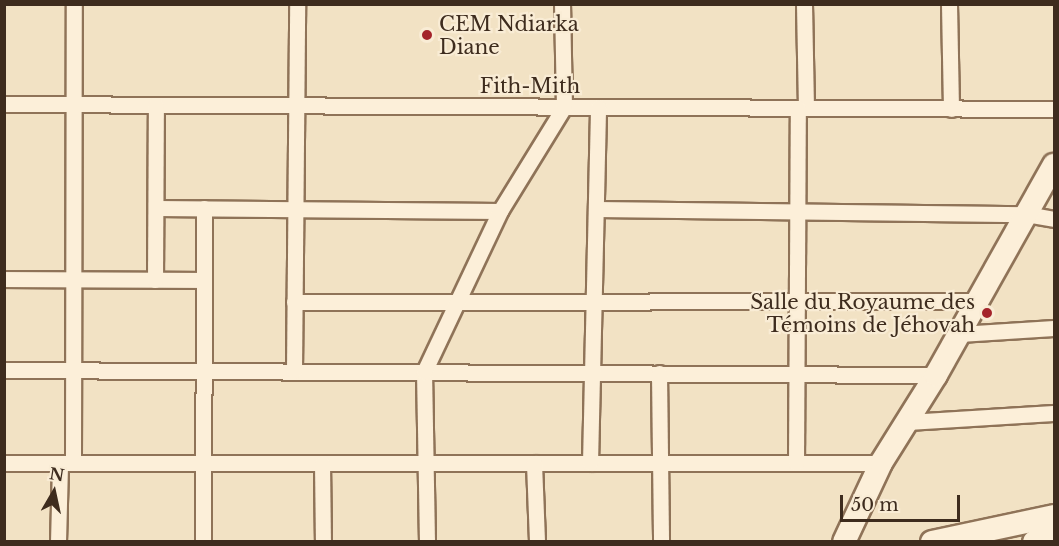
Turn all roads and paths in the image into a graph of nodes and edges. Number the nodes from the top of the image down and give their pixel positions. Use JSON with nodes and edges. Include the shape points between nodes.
{"nodes":[{"id":1,"x":74,"y":4,"type":"edge"},
{"id":2,"x":297,"y":4,"type":"edge"},
{"id":3,"x":562,"y":4,"type":"edge"},
{"id":4,"x":804,"y":4,"type":"edge"},
{"id":5,"x":949,"y":4,"type":"edge"},
{"id":6,"x":4,"y":104,"type":"edge"},
{"id":7,"x":74,"y":105,"type":"junction"},
{"id":8,"x":156,"y":105,"type":"junction"},
{"id":9,"x":296,"y":106,"type":"junction"},
{"id":10,"x":564,"y":107,"type":"junction"},
{"id":11,"x":598,"y":107,"type":"junction"},
{"id":12,"x":802,"y":108,"type":"junction"},
{"id":13,"x":951,"y":109,"type":"junction"},
{"id":14,"x":1054,"y":109,"type":"edge"},
{"id":15,"x":1054,"y":165,"type":"edge"},
{"id":16,"x":156,"y":208,"type":"junction"},
{"id":17,"x":204,"y":208,"type":"junction"},
{"id":18,"x":295,"y":209,"type":"junction"},
{"id":19,"x":596,"y":209,"type":"junction"},
{"id":20,"x":797,"y":209,"type":"junction"},
{"id":21,"x":500,"y":211,"type":"junction"},
{"id":22,"x":1026,"y":214,"type":"junction"},
{"id":23,"x":1054,"y":219,"type":"edge"},
{"id":24,"x":4,"y":279,"type":"edge"},
{"id":25,"x":74,"y":280,"type":"junction"},
{"id":26,"x":155,"y":280,"type":"junction"},
{"id":27,"x":204,"y":280,"type":"junction"},
{"id":28,"x":458,"y":300,"type":"junction"},
{"id":29,"x":977,"y":301,"type":"junction"},
{"id":30,"x":294,"y":302,"type":"junction"},
{"id":31,"x":594,"y":302,"type":"junction"},
{"id":32,"x":797,"y":303,"type":"junction"},
{"id":33,"x":1054,"y":328,"type":"edge"},
{"id":34,"x":959,"y":334,"type":"junction"},
{"id":35,"x":4,"y":370,"type":"edge"},
{"id":36,"x":73,"y":370,"type":"junction"},
{"id":37,"x":204,"y":371,"type":"junction"},
{"id":38,"x":294,"y":371,"type":"junction"},
{"id":39,"x":424,"y":372,"type":"junction"},
{"id":40,"x":592,"y":373,"type":"junction"},
{"id":41,"x":659,"y":373,"type":"junction"},
{"id":42,"x":796,"y":374,"type":"junction"},
{"id":43,"x":936,"y":375,"type":"junction"},
{"id":44,"x":1054,"y":414,"type":"edge"},
{"id":45,"x":907,"y":422,"type":"junction"},
{"id":46,"x":4,"y":463,"type":"edge"},
{"id":47,"x":67,"y":463,"type":"junction"},
{"id":48,"x":204,"y":463,"type":"junction"},
{"id":49,"x":322,"y":463,"type":"junction"},
{"id":50,"x":426,"y":463,"type":"junction"},
{"id":51,"x":534,"y":463,"type":"junction"},
{"id":52,"x":591,"y":463,"type":"junction"},
{"id":53,"x":659,"y":463,"type":"junction"},
{"id":54,"x":796,"y":463,"type":"junction"},
{"id":55,"x":880,"y":463,"type":"junction"},
{"id":56,"x":1054,"y":516,"type":"edge"},
{"id":57,"x":1054,"y":536,"type":"edge"},
{"id":58,"x":58,"y":542,"type":"edge"},
{"id":59,"x":203,"y":542,"type":"edge"},
{"id":60,"x":322,"y":542,"type":"edge"},
{"id":61,"x":427,"y":542,"type":"edge"},
{"id":62,"x":537,"y":542,"type":"edge"},
{"id":63,"x":661,"y":542,"type":"edge"},
{"id":64,"x":844,"y":542,"type":"edge"},
{"id":65,"x":932,"y":542,"type":"edge"},
{"id":66,"x":1034,"y":542,"type":"edge"}],
"edges":[{"from":1,"to":7,"type":"street"},
{"from":2,"to":9,"type":"street"},
{"from":3,"to":10,"type":"street"},
{"from":4,"to":12,"type":"street"},
{"from":5,"to":13,"type":"street"},
{"from":6,"to":7,"type":"street","name":"Fith-Mith"},
{"from":7,"to":8,"type":"street","name":"Fith-Mith"},
{"from":7,"to":25,"type":"street"},
{"from":8,"to":9,"type":"street","name":"Fith-Mith"},
{"from":8,"to":16,"type":"street"},
{"from":9,"to":10,"type":"street","name":"Fith-Mith"},
{"from":9,"to":18,"type":"street"},
{"from":10,"to":11,"type":"street","name":"Fith-Mith"},
{"from":10,"to":21,"type":"street"},
{"from":11,"to":12,"type":"street","name":"Fith-Mith"},
{"from":11,"to":19,"type":"street"},
{"from":12,"to":13,"type":"street","name":"Fith-Mith"},
{"from":12,"to":20,"type":"street"},
{"from":13,"to":14,"type":"street","name":"Fith-Mith"},
{"from":15,"to":22,"type":"main road"},
{"from":16,"to":17,"type":"street"},
{"from":16,"to":26,"type":"street"},
{"from":17,"to":18,"type":"street"},
{"from":17,"to":27,"type":"street"},
{"from":18,"to":21,"type":"street"},
{"from":18,"to":30,"type":"street"},
{"from":19,"to":20,"type":"street"},
{"from":19,"to":31,"type":"street"},
{"from":20,"to":22,"type":"street"},
{"from":20,"to":32,"type":"street"},
{"from":21,"to":28,"type":"street"},
{"from":22,"to":23,"type":"street"},
{"from":22,"to":29,"type":"main road"},
{"from":24,"to":25,"type":"street"},
{"from":25,"to":26,"type":"street"},
{"from":25,"to":36,"type":"street"},
{"from":26,"to":27,"type":"street"},
{"from":27,"to":37,"type":"street"},
{"from":28,"to":30,"type":"street"},
{"from":28,"to":31,"type":"street"},
{"from":28,"to":39,"type":"street"},
{"from":29,"to":32,"type":"street"},
{"from":29,"to":34,"type":"main road"},
{"from":30,"to":38,"type":"street"},
{"from":31,"to":32,"type":"street"},
{"from":31,"to":40,"type":"street"},
{"from":32,"to":42,"type":"street"},
{"from":33,"to":34,"type":"street"},
{"from":34,"to":43,"type":"main road"},
{"from":35,"to":36,"type":"street"},
{"from":36,"to":37,"type":"street"},
{"from":36,"to":47,"type":"street"},
{"from":37,"to":38,"type":"street"},
{"from":37,"to":48,"type":"street"},
{"from":38,"to":39,"type":"street"},
{"from":39,"to":40,"type":"street"},
{"from":39,"to":50,"type":"street"},
{"from":40,"to":41,"type":"street"},
{"from":40,"to":52,"type":"street"},
{"from":41,"to":42,"type":"street"},
{"from":41,"to":53,"type":"street"},
{"from":42,"to":43,"type":"street"},
{"from":42,"to":54,"type":"street"},
{"from":43,"to":45,"type":"main road"},
{"from":44,"to":45,"type":"street"},
{"from":45,"to":55,"type":"main road"},
{"from":46,"to":47,"type":"street"},
{"from":47,"to":48,"type":"street"},
{"from":47,"to":58,"type":"street"},
{"from":48,"to":49,"type":"street"},
{"from":48,"to":59,"type":"street"},
{"from":49,"to":50,"type":"street"},
{"from":49,"to":60,"type":"street"},
{"from":50,"to":51,"type":"street"},
{"from":50,"to":61,"type":"street"},
{"from":51,"to":52,"type":"street"},
{"from":51,"to":62,"type":"street"},
{"from":52,"to":53,"type":"street"},
{"from":53,"to":54,"type":"street"},
{"from":53,"to":63,"type":"street"},
{"from":54,"to":55,"type":"street"},
{"from":55,"to":64,"type":"main road"},
{"from":56,"to":65,"type":"main road"},
{"from":57,"to":66,"type":"main road"}]}
